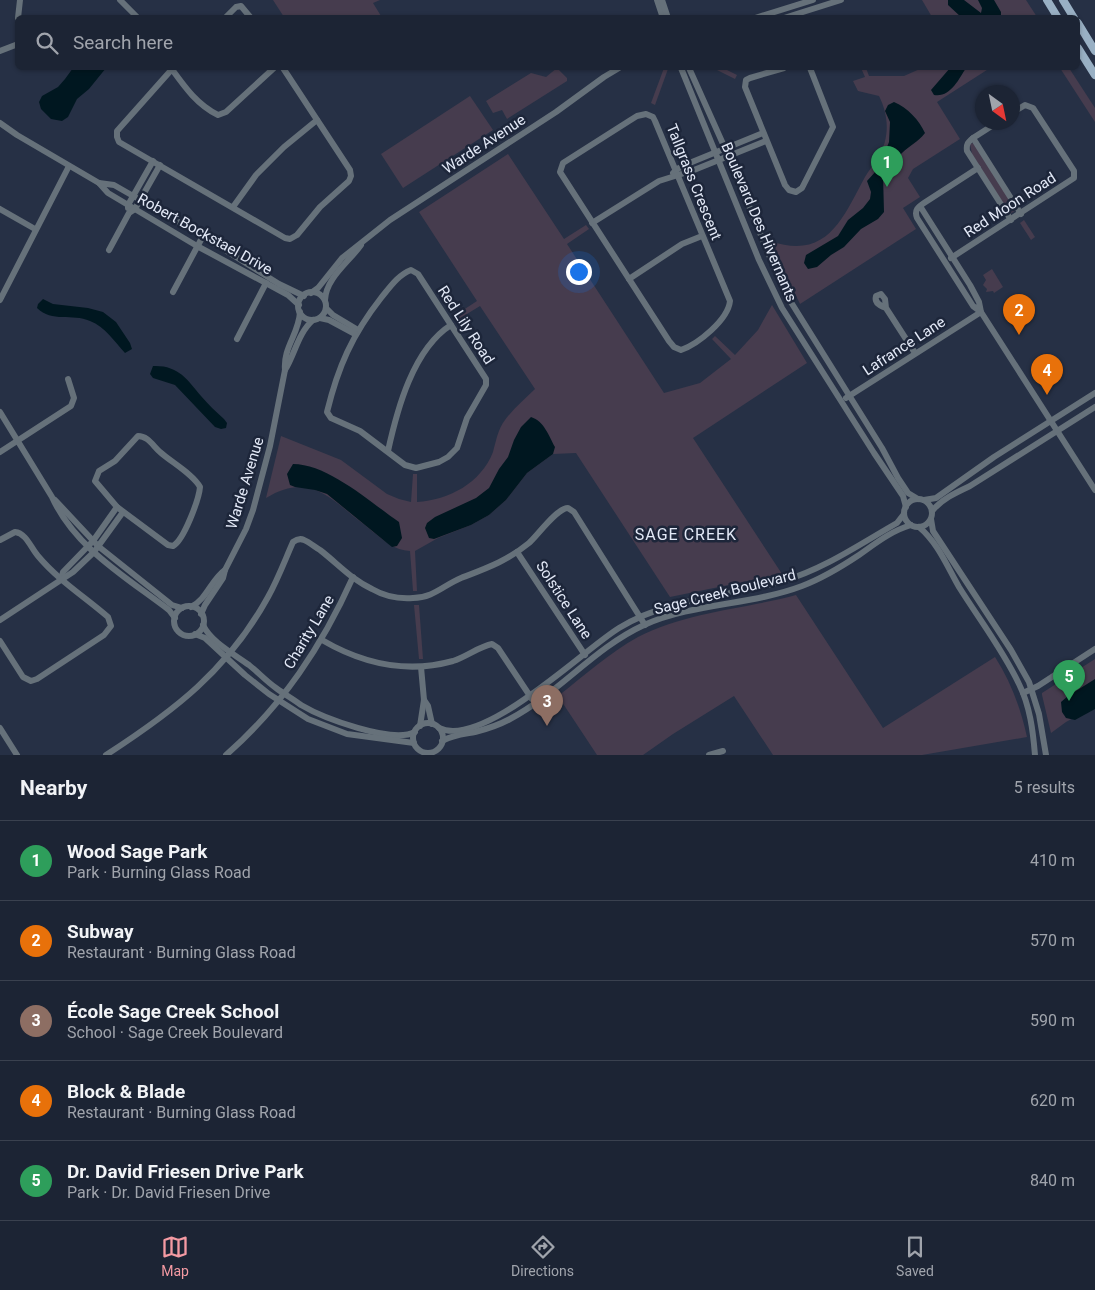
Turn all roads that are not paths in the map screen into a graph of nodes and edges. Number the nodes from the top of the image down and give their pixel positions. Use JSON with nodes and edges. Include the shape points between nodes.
{"nodes":[{"id":1,"x":20,"y":0,"type":"edge"},
{"id":2,"x":120,"y":0,"type":"edge"},
{"id":3,"x":657,"y":0,"type":"edge"},
{"id":4,"x":662,"y":0,"type":"edge"},
{"id":5,"x":813,"y":0,"type":"edge"},
{"id":6,"x":841,"y":0,"type":"edge"},
{"id":7,"x":1047,"y":0,"type":"edge"},
{"id":8,"x":1063,"y":0,"type":"edge"},
{"id":9,"x":18,"y":15,"type":"edge"},
{"id":10,"x":135,"y":15,"type":"edge"},
{"id":11,"x":228,"y":15,"type":"edge"},
{"id":12,"x":249,"y":15,"type":"edge"},
{"id":13,"x":662,"y":15,"type":"edge"},
{"id":14,"x":667,"y":15,"type":"edge"},
{"id":15,"x":765,"y":15,"type":"edge"},
{"id":16,"x":794,"y":15,"type":"edge"},
{"id":17,"x":1056,"y":15,"type":"edge"},
{"id":18,"x":1072,"y":15,"type":"edge"},
{"id":19,"x":1080,"y":26,"type":"edge"},
{"id":20,"x":15,"y":45,"type":"edge"},
{"id":21,"x":0,"y":51,"type":"edge"},
{"id":22,"x":1080,"y":51,"type":"edge"},
{"id":23,"x":1095,"y":51,"type":"edge"},
{"id":24,"x":170,"y":70,"type":"edge"},
{"id":25,"x":173,"y":70,"type":"edge"},
{"id":26,"x":272,"y":70,"type":"edge"},
{"id":27,"x":284,"y":70,"type":"edge"},
{"id":28,"x":615,"y":70,"type":"edge"},
{"id":29,"x":682,"y":70,"type":"edge"},
{"id":30,"x":690,"y":70,"type":"edge"},
{"id":31,"x":777,"y":70,"type":"edge"},
{"id":32,"x":811,"y":70,"type":"edge"},
{"id":33,"x":1095,"y":75,"type":"edge"},
{"id":34,"x":1020,"y":108,"type":"edge"},
{"id":35,"x":317,"y":120,"type":"junction"},
{"id":36,"x":0,"y":123,"type":"edge"},
{"id":37,"x":986,"y":130,"type":"edge"},
{"id":38,"x":763,"y":132,"type":"junction"},
{"id":39,"x":973,"y":138,"type":"junction"},
{"id":40,"x":766,"y":141,"type":"junction"},
{"id":41,"x":725,"y":149,"type":"junction"},
{"id":42,"x":715,"y":153,"type":"junction"},
{"id":43,"x":728,"y":157,"type":"junction"},
{"id":44,"x":153,"y":161,"type":"junction"},
{"id":45,"x":718,"y":161,"type":"junction"},
{"id":46,"x":160,"y":165,"type":"junction"},
{"id":47,"x":69,"y":166,"type":"junction"},
{"id":48,"x":978,"y":168,"type":"junction"},
{"id":49,"x":677,"y":173,"type":"junction"},
{"id":50,"x":100,"y":183,"type":"junction"},
{"id":51,"x":133,"y":196,"type":"junction"},
{"id":52,"x":140,"y":200,"type":"junction"},
{"id":53,"x":128,"y":205,"type":"junction"},
{"id":54,"x":920,"y":206,"type":"junction"},
{"id":55,"x":233,"y":207,"type":"junction"},
{"id":56,"x":0,"y":209,"type":"edge"},
{"id":57,"x":132,"y":211,"type":"junction"},
{"id":58,"x":1021,"y":214,"type":"junction"},
{"id":59,"x":1011,"y":220,"type":"junction"},
{"id":60,"x":592,"y":223,"type":"junction"},
{"id":61,"x":36,"y":230,"type":"junction"},
{"id":62,"x":203,"y":236,"type":"junction"},
{"id":63,"x":702,"y":236,"type":"junction"},
{"id":64,"x":363,"y":242,"type":"junction"},
{"id":65,"x":197,"y":246,"type":"junction"},
{"id":66,"x":109,"y":250,"type":"dead end"},
{"id":67,"x":952,"y":257,"type":"junction"},
{"id":68,"x":945,"y":262,"type":"junction"},
{"id":69,"x":629,"y":279,"type":"junction"},
{"id":70,"x":266,"y":283,"type":"junction"},
{"id":71,"x":173,"y":292,"type":"dead end"},
{"id":72,"x":311,"y":293,"type":"junction"},
{"id":73,"x":304,"y":296,"type":"junction"},
{"id":74,"x":0,"y":300,"type":"edge"},
{"id":75,"x":325,"y":304,"type":"junction"},
{"id":76,"x":886,"y":308,"type":"dead end"},
{"id":77,"x":299,"y":309,"type":"junction"},
{"id":78,"x":981,"y":312,"type":"junction"},
{"id":79,"x":316,"y":319,"type":"junction"},
{"id":80,"x":451,"y":325,"type":"junction"},
{"id":81,"x":357,"y":332,"type":"junction"},
{"id":82,"x":237,"y":339,"type":"dead end"},
{"id":83,"x":915,"y":353,"type":"junction"},
{"id":84,"x":285,"y":370,"type":"junction"},
{"id":85,"x":68,"y":379,"type":"dead end"},
{"id":86,"x":1095,"y":393,"type":"edge"},
{"id":87,"x":849,"y":396,"type":"junction"},
{"id":88,"x":840,"y":401,"type":"junction"},
{"id":89,"x":1095,"y":407,"type":"edge"},
{"id":90,"x":0,"y":412,"type":"edge"},
{"id":91,"x":1051,"y":421,"type":"junction"},
{"id":92,"x":1057,"y":430,"type":"junction"},
{"id":93,"x":17,"y":442,"type":"junction"},
{"id":94,"x":388,"y":451,"type":"junction"},
{"id":95,"x":0,"y":452,"type":"edge"},
{"id":96,"x":1095,"y":490,"type":"edge"},
{"id":97,"x":52,"y":497,"type":"junction"},
{"id":98,"x":921,"y":500,"type":"junction"},
{"id":99,"x":906,"y":506,"type":"junction"},
{"id":100,"x":117,"y":507,"type":"junction"},
{"id":101,"x":932,"y":511,"type":"junction"},
{"id":102,"x":123,"y":512,"type":"junction"},
{"id":103,"x":904,"y":514,"type":"junction"},
{"id":104,"x":930,"y":519,"type":"junction"},
{"id":105,"x":911,"y":525,"type":"junction"},
{"id":106,"x":920,"y":526,"type":"junction"},
{"id":107,"x":0,"y":540,"type":"edge"},
{"id":108,"x":88,"y":547,"type":"junction"},
{"id":109,"x":95,"y":547,"type":"junction"},
{"id":110,"x":517,"y":552,"type":"junction"},
{"id":111,"x":225,"y":570,"type":"junction"},
{"id":112,"x":353,"y":577,"type":"junction"},
{"id":113,"x":61,"y":579,"type":"junction"},
{"id":114,"x":191,"y":607,"type":"junction"},
{"id":115,"x":182,"y":608,"type":"junction"},
{"id":116,"x":201,"y":614,"type":"junction"},
{"id":117,"x":641,"y":616,"type":"junction"},
{"id":118,"x":174,"y":618,"type":"junction"},
{"id":119,"x":0,"y":620,"type":"edge"},
{"id":120,"x":203,"y":625,"type":"junction"},
{"id":121,"x":645,"y":625,"type":"junction"},
{"id":122,"x":196,"y":634,"type":"junction"},
{"id":123,"x":322,"y":640,"type":"junction"},
{"id":124,"x":0,"y":641,"type":"edge"},
{"id":125,"x":1095,"y":649,"type":"edge"},
{"id":126,"x":584,"y":653,"type":"junction"},
{"id":127,"x":228,"y":655,"type":"junction"},
{"id":128,"x":589,"y":661,"type":"junction"},
{"id":129,"x":421,"y":667,"type":"junction"},
{"id":130,"x":1032,"y":688,"type":"junction"},
{"id":131,"x":1023,"y":693,"type":"junction"},
{"id":132,"x":530,"y":696,"type":"junction"},
{"id":133,"x":281,"y":698,"type":"junction"},
{"id":134,"x":424,"y":700,"type":"junction"},
{"id":135,"x":535,"y":704,"type":"junction"},
{"id":136,"x":432,"y":724,"type":"junction"},
{"id":137,"x":420,"y":726,"type":"junction"},
{"id":138,"x":0,"y":728,"type":"edge"},
{"id":139,"x":439,"y":728,"type":"junction"},
{"id":140,"x":415,"y":732,"type":"junction"},
{"id":141,"x":442,"y":742,"type":"junction"},
{"id":142,"x":414,"y":743,"type":"junction"},
{"id":143,"x":722,"y":751,"type":"dead end"},
{"id":144,"x":435,"y":753,"type":"edge"},
{"id":145,"x":231,"y":754,"type":"edge"},
{"id":146,"x":424,"y":754,"type":"edge"},
{"id":147,"x":17,"y":755,"type":"edge"},
{"id":148,"x":106,"y":755,"type":"edge"},
{"id":149,"x":709,"y":755,"type":"edge"},
{"id":150,"x":1036,"y":755,"type":"edge"},
{"id":151,"x":1046,"y":755,"type":"edge"}],
"edges":[{"from":1,"to":9,"type":"street"},
{"from":2,"to":10,"type":"street"},
{"from":3,"to":13,"type":"street"},
{"from":4,"to":14,"type":"street"},
{"from":5,"to":15,"type":"street"},
{"from":6,"to":16,"type":"street"},
{"from":7,"to":17,"type":"main road"},
{"from":8,"to":18,"type":"main road"},
{"from":11,"to":12,"type":"street","via":[[242,6]]},
{"from":19,"to":23,"type":"main road"},
{"from":20,"to":21,"type":"street"},
{"from":22,"to":33,"type":"main road"},
{"from":24,"to":44,"type":"street","via":[[117,131],[116,137],[120,142]]},
{"from":25,"to":26,"type":"street","via":[[192,96],[218,115],[226,112]]},
{"from":27,"to":35,"type":"street"},
{"from":28,"to":64,"type":"street","name":"Warde Avenue","via":[[406,209]]},
{"from":29,"to":42,"type":"street","name":"Boulevard Des Hivernants"},
{"from":30,"to":41,"type":"street","name":"Boulevard Des Hivernants"},
{"from":31,"to":38,"type":"street","via":[[750,78],[745,84]]},
{"from":32,"to":40,"type":"street","via":[[834,127],[802,188],[796,192],[786,188]]},
{"from":34,"to":58,"type":"street","name":"Red Moon Road","via":[[1025,105],[1034,108],[1075,175],[1071,182]]},
{"from":35,"to":55,"type":"street","via":[[256,176]]},
{"from":35,"to":55,"type":"street","via":[[351,176],[297,235],[286,238]]},
{"from":36,"to":47,"type":"street","name":"Robert Bockstael Drive"},
{"from":37,"to":39,"type":"street"},
{"from":38,"to":40,"type":"street"},
{"from":38,"to":41,"type":"street"},
{"from":39,"to":48,"type":"street","via":[[966,146]]},
{"from":39,"to":58,"type":"street"},
{"from":40,"to":43,"type":"street"},
{"from":41,"to":42,"type":"street"},
{"from":41,"to":43,"type":"street","name":"Boulevard Des Hivernants"},
{"from":42,"to":45,"type":"street","name":"Boulevard Des Hivernants"},
{"from":42,"to":49,"type":"street"},
{"from":43,"to":45,"type":"street"},
{"from":43,"to":87,"type":"street","name":"Boulevard Des Hivernants","via":[[789,300]]},
{"from":44,"to":46,"type":"street"},
{"from":44,"to":51,"type":"street"},
{"from":45,"to":49,"type":"street"},
{"from":45,"to":88,"type":"street","name":"Boulevard Des Hivernants","via":[[782,308]]},
{"from":46,"to":52,"type":"street"},
{"from":46,"to":55,"type":"street"},
{"from":47,"to":50,"type":"street","name":"Robert Bockstael Drive"},
{"from":47,"to":61,"type":"street"},
{"from":48,"to":54,"type":"street"},
{"from":48,"to":59,"type":"street"},
{"from":49,"to":60,"type":"street"},
{"from":49,"to":60,"type":"street","name":"Tallgrass Crescent","via":[[653,117],[646,114],[637,116],[560,168]]},
{"from":49,"to":63,"type":"street","name":"Tallgrass Crescent"},
{"from":50,"to":51,"type":"street","name":"Robert Bockstael Drive","via":[[114,185]]},
{"from":50,"to":53,"type":"street","name":"Robert Bockstael Drive","via":[[108,193]]},
{"from":51,"to":52,"type":"street","name":"Robert Bockstael Drive"},
{"from":51,"to":53,"type":"street"},
{"from":52,"to":57,"type":"street"},
{"from":52,"to":62,"type":"street","name":"Robert Bockstael Drive"},
{"from":53,"to":57,"type":"street","name":"Robert Bockstael Drive"},
{"from":54,"to":67,"type":"street"},
{"from":54,"to":68,"type":"street","via":[[915,212],[917,218]]},
{"from":56,"to":61,"type":"street"},
{"from":57,"to":65,"type":"street","name":"Robert Bockstael Drive"},
{"from":57,"to":66,"type":"street"},
{"from":58,"to":59,"type":"street","name":"Red Moon Road"},
{"from":59,"to":67,"type":"street","name":"Red Moon Road"},
{"from":60,"to":69,"type":"street","name":"Tallgrass Crescent"},
{"from":61,"to":74,"type":"street"},
{"from":62,"to":65,"type":"street"},
{"from":62,"to":73,"type":"street","name":"Robert Bockstael Drive"},
{"from":63,"to":69,"type":"street","via":[[682,244]]},
{"from":63,"to":69,"type":"street","name":"Tallgrass Crescent","via":[[729,305],[712,329],[691,345],[681,350],[674,348]]},
{"from":64,"to":72,"type":"street","name":"Warde Avenue","via":[[342,258]]},
{"from":64,"to":75,"type":"street","name":"Warde Avenue","via":[[325,293]]},
{"from":65,"to":70,"type":"street","name":"Robert Bockstael Drive"},
{"from":65,"to":71,"type":"street"},
{"from":67,"to":68,"type":"street","name":"Red Moon Road"},
{"from":67,"to":78,"type":"street","via":[[979,302]]},
{"from":68,"to":78,"type":"street","via":[[973,306]]},
{"from":70,"to":77,"type":"street","name":"Robert Bockstael Drive","via":[[288,295]]},
{"from":70,"to":82,"type":"street"},
{"from":72,"to":73,"type":"street"},
{"from":72,"to":75,"type":"street","via":[[318,294]]},
{"from":73,"to":77,"type":"street"},
{"from":75,"to":79,"type":"street","via":[[325,312]]},
{"from":75,"to":81,"type":"street","via":[[333,315]]},
{"from":76,"to":83,"type":"street"},
{"from":77,"to":79,"type":"street","via":[[307,319]]},
{"from":77,"to":84,"type":"street","name":"Warde Avenue","via":[[299,323],[284,359]]},
{"from":78,"to":83,"type":"street","name":"Lafrance Lane"},
{"from":78,"to":91,"type":"street"},
{"from":79,"to":81,"type":"street","via":[[329,320]]},
{"from":79,"to":84,"type":"street","name":"Warde Avenue","via":[[301,335]]},
{"from":80,"to":81,"type":"street","name":"Red Lily Road","via":[[418,274],[411,270],[391,285]]},
{"from":80,"to":94,"type":"street","via":[[418,362],[395,419]]},
{"from":80,"to":94,"type":"street","name":"Red Lily Road","via":[[486,379],[457,448],[439,462],[416,468],[405,465]]},
{"from":81,"to":94,"type":"street","name":"Red Lily Road","via":[[334,382],[327,412],[331,418],[360,431]]},
{"from":83,"to":87,"type":"street","name":"Lafrance Lane"},
{"from":84,"to":111,"type":"street","name":"Warde Avenue","via":[[253,510]]},
{"from":85,"to":93,"type":"street","via":[[74,398],[70,406]]},
{"from":86,"to":91,"type":"street"},
{"from":87,"to":88,"type":"street","name":"Lafrance Lane"},
{"from":87,"to":98,"type":"street","name":"Boulevard Des Hivernants","via":[[908,493]]},
{"from":88,"to":99,"type":"street","name":"Boulevard Des Hivernants","via":[[903,496]]},
{"from":89,"to":92,"type":"street"},
{"from":90,"to":93,"type":"street"},
{"from":91,"to":92,"type":"street"},
{"from":91,"to":98,"type":"street","via":[[936,498]]},
{"from":92,"to":96,"type":"street"},
{"from":92,"to":101,"type":"street","via":[[939,503]]},
{"from":93,"to":95,"type":"street"},
{"from":93,"to":97,"type":"street"},
{"from":97,"to":108,"type":"street","via":[[67,524]]},
{"from":97,"to":109,"type":"street"},
{"from":98,"to":99,"type":"street","via":[[912,500]]},
{"from":98,"to":101,"type":"street"},
{"from":99,"to":103,"type":"street"},
{"from":100,"to":102,"type":"street"},
{"from":100,"to":102,"type":"street","via":[[94,481],[95,476],[115,461],[138,436],[147,438],[200,486],[180,540],[173,546]]},
{"from":100,"to":109,"type":"street"},
{"from":101,"to":104,"type":"street"},
{"from":102,"to":109,"type":"street"},
{"from":103,"to":105,"type":"street"},
{"from":103,"to":117,"type":"street","name":"Sage Creek Boulevard","via":[[897,523],[882,532],[798,576],[659,608]]},
{"from":104,"to":106,"type":"street"},
{"from":104,"to":130,"type":"street","via":[[933,531]]},
{"from":105,"to":106,"type":"street"},
{"from":105,"to":121,"type":"street","name":"Sage Creek Boulevard","via":[[885,536],[830,573],[801,586],[680,613]]},
{"from":106,"to":131,"type":"street","via":[[933,541],[1008,662]]},
{"from":107,"to":113,"type":"street","via":[[10,533],[19,532]]},
{"from":108,"to":109,"type":"street"},
{"from":108,"to":113,"type":"street","via":[[63,572]]},
{"from":109,"to":113,"type":"street","via":[[73,572]]},
{"from":109,"to":115,"type":"street","via":[[172,606]]},
{"from":109,"to":118,"type":"street","via":[[169,610]]},
{"from":110,"to":112,"type":"street","via":[[498,564],[422,597],[389,596],[370,589]]},
{"from":110,"to":117,"type":"street","via":[[560,510],[571,510]]},
{"from":110,"to":126,"type":"street","name":"Solstice Lane"},
{"from":111,"to":114,"type":"street","name":"Warde Avenue","via":[[199,602]]},
{"from":111,"to":116,"type":"street","name":"Warde Avenue"},
{"from":112,"to":123,"type":"street","name":"Charity Lane"},
{"from":112,"to":127,"type":"street","via":[[308,542],[296,540],[259,611]]},
{"from":113,"to":119,"type":"street"},
{"from":113,"to":124,"type":"street","via":[[108,617],[111,622],[109,630],[31,681],[23,677]]},
{"from":114,"to":115,"type":"street"},
{"from":114,"to":116,"type":"street"},
{"from":115,"to":118,"type":"street"},
{"from":116,"to":120,"type":"street"},
{"from":117,"to":121,"type":"street"},
{"from":117,"to":126,"type":"street","name":"Sage Creek Boulevard","via":[[608,634]]},
{"from":118,"to":122,"type":"street","via":[[179,632],[186,636]]},
{"from":120,"to":122,"type":"street"},
{"from":120,"to":127,"type":"street"},
{"from":121,"to":128,"type":"street","name":"Sage Creek Boulevard"},
{"from":122,"to":127,"type":"street"},
{"from":123,"to":129,"type":"street","via":[[367,661],[398,667]]},
{"from":123,"to":133,"type":"street","name":"Charity Lane"},
{"from":125,"to":130,"type":"street"},
{"from":126,"to":128,"type":"street","name":"Solstice Lane"},
{"from":126,"to":132,"type":"street","name":"Sage Creek Boulevard"},
{"from":127,"to":133,"type":"street"},
{"from":127,"to":133,"type":"street","via":[[245,675]]},
{"from":127,"to":148,"type":"street","via":[[171,711]]},
{"from":128,"to":135,"type":"street","name":"Sage Creek Boulevard"},
{"from":129,"to":132,"type":"street","via":[[454,660],[489,644],[495,645]]},
{"from":129,"to":134,"type":"street"},
{"from":130,"to":131,"type":"street"},
{"from":130,"to":151,"type":"street"},
{"from":131,"to":150,"type":"street"},
{"from":132,"to":135,"type":"street"},
{"from":132,"to":139,"type":"street","name":"Sage Creek Boulevard","via":[[475,725],[447,732]]},
{"from":133,"to":140,"type":"street","via":[[350,725],[403,736]]},
{"from":133,"to":142,"type":"street","via":[[308,719],[346,734]]},
{"from":133,"to":145,"type":"street","name":"Charity Lane"},
{"from":134,"to":136,"type":"street"},
{"from":134,"to":137,"type":"street"},
{"from":135,"to":141,"type":"street","name":"Sage Creek Boulevard","via":[[497,725],[451,736]]},
{"from":136,"to":137,"type":"street"},
{"from":136,"to":139,"type":"street"},
{"from":137,"to":140,"type":"street"},
{"from":138,"to":147,"type":"street"},
{"from":139,"to":141,"type":"street"},
{"from":140,"to":142,"type":"street"},
{"from":141,"to":144,"type":"street"},
{"from":142,"to":146,"type":"street"},
{"from":143,"to":149,"type":"street"},
{"from":144,"to":146,"type":"street"}]}
